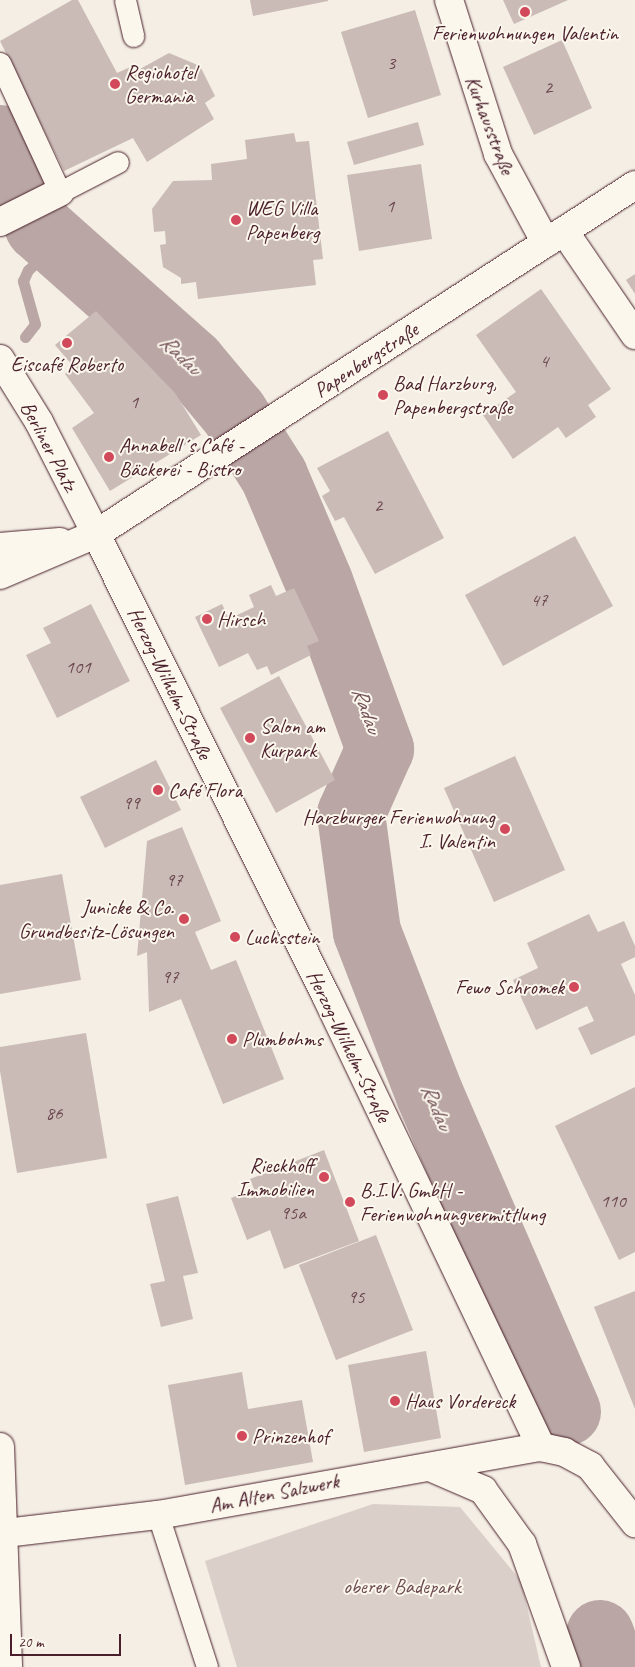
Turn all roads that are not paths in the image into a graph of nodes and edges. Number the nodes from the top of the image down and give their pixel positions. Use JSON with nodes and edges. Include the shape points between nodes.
{"nodes":[{"id":1,"x":125,"y":0,"type":"edge"},
{"id":2,"x":449,"y":0,"type":"edge"},
{"id":3,"x":133,"y":36,"type":"dead end"},
{"id":4,"x":0,"y":63,"type":"edge"},
{"id":5,"x":118,"y":162,"type":"dead end"},
{"id":6,"x":635,"y":184,"type":"edge"},
{"id":7,"x":60,"y":192,"type":"junction"},
{"id":8,"x":6,"y":219,"type":"edge"},
{"id":9,"x":555,"y":237,"type":"junction"},
{"id":10,"x":635,"y":335,"type":"edge"},
{"id":11,"x":0,"y":359,"type":"edge"},
{"id":12,"x":96,"y":534,"type":"junction"},
{"id":13,"x":0,"y":547,"type":"edge"},
{"id":14,"x":0,"y":575,"type":"edge"},
{"id":15,"x":0,"y":1447,"type":"edge"},
{"id":16,"x":540,"y":1447,"type":"junction"},
{"id":17,"x":432,"y":1468,"type":"junction"},
{"id":18,"x":158,"y":1515,"type":"junction"},
{"id":19,"x":635,"y":1524,"type":"edge"},
{"id":20,"x":6,"y":1533,"type":"junction"},
{"id":21,"x":8,"y":1667,"type":"edge"},
{"id":22,"x":207,"y":1667,"type":"edge"},
{"id":23,"x":566,"y":1667,"type":"edge"}],
"edges":[{"from":1,"to":3,"type":"lane"},
{"from":2,"to":9,"type":"street","name":"Kurhausstraße","via":[[498,154]]},
{"from":4,"to":7,"type":"lane"},
{"from":5,"to":7,"type":"lane"},
{"from":6,"to":9,"type":"street","name":"Papenbergstraße"},
{"from":7,"to":8,"type":"street"},
{"from":9,"to":10,"type":"street","name":"Kurhausstraße"},
{"from":9,"to":12,"type":"street","name":"Papenbergstraße"},
{"from":11,"to":12,"type":"street","name":"Berliner Platz","via":[[39,422]]},
{"from":12,"to":13,"type":"street","via":[[58,542]]},
{"from":12,"to":14,"type":"street"},
{"from":12,"to":16,"type":"street","name":"Herzog-Wilhelm-Straße","via":[[327,995]]},
{"from":15,"to":20,"type":"street"},
{"from":16,"to":17,"type":"street","name":"Am Alten Salzwerk"},
{"from":16,"to":19,"type":"street","via":[[564,1452],[590,1466]]},
{"from":17,"to":18,"type":"street","name":"Am Alten Salzwerk","via":[[385,1472]]},
{"from":17,"to":23,"type":"street","via":[[482,1490],[522,1544]]},
{"from":18,"to":20,"type":"street","name":"Am Alten Salzwerk"},
{"from":18,"to":22,"type":"lane"},
{"from":20,"to":21,"type":"street"}]}
